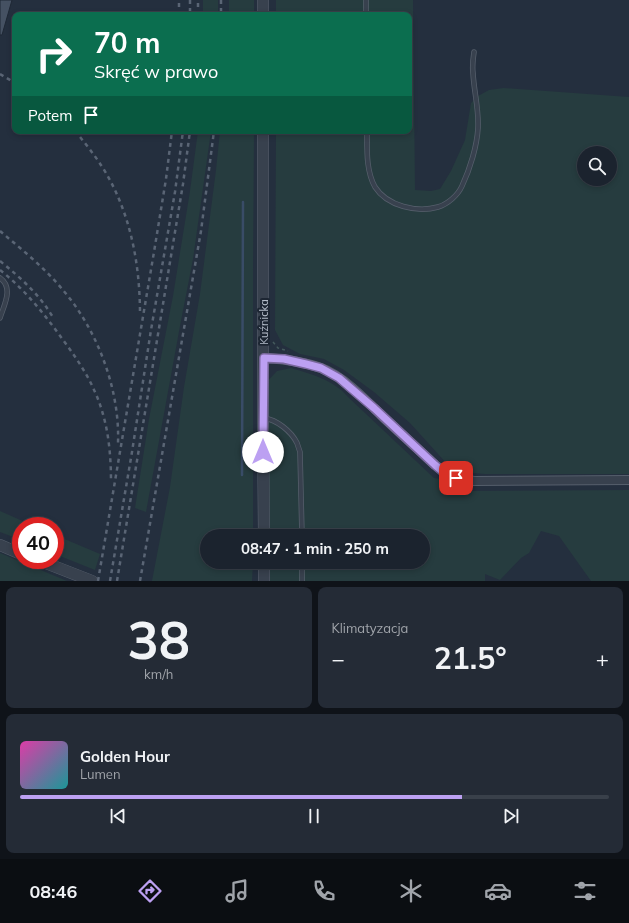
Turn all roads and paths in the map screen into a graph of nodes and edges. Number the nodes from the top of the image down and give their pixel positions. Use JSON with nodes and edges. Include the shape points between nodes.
{"nodes":[{"id":1,"x":263,"y":0,"type":"edge"},
{"id":2,"x":366,"y":0,"type":"edge"},
{"id":3,"x":263,"y":12,"type":"edge"},
{"id":4,"x":366,"y":12,"type":"edge"},
{"id":5,"x":474,"y":52,"type":"dead end"},
{"id":6,"x":263,"y":134,"type":"edge"},
{"id":7,"x":367,"y":134,"type":"edge"},
{"id":8,"x":0,"y":278,"type":"edge"},
{"id":9,"x":0,"y":318,"type":"edge"},
{"id":10,"x":264,"y":330,"type":"junction"},
{"id":11,"x":264,"y":358,"type":"junction"},
{"id":12,"x":292,"y":360,"type":"junction"},
{"id":13,"x":263,"y":418,"type":"junction"},
{"id":14,"x":629,"y":480,"type":"edge"},
{"id":15,"x":264,"y":529,"type":"edge"},
{"id":16,"x":302,"y":529,"type":"edge"},
{"id":17,"x":0,"y":545,"type":"edge"},
{"id":18,"x":12,"y":550,"type":"edge"},
{"id":19,"x":61,"y":569,"type":"edge"},
{"id":20,"x":264,"y":569,"type":"edge"},
{"id":21,"x":302,"y":569,"type":"edge"},
{"id":22,"x":89,"y":580,"type":"edge"},
{"id":23,"x":264,"y":581,"type":"edge"},
{"id":24,"x":302,"y":581,"type":"edge"}],
"edges":[{"from":1,"to":3,"type":"street"},
{"from":2,"to":4,"type":"lane"},
{"from":5,"to":7,"type":"lane","via":[[473,73],[478,110],[475,149],[462,187],[448,203],[432,208],[402,207],[381,195],[370,175]]},
{"from":6,"to":10,"type":"street","name":"Kuźnicka"},
{"from":8,"to":9,"type":"lane","via":[[8,288],[8,293]]},
{"from":10,"to":11,"type":"street","name":"Kuźnicka"},
{"from":10,"to":12,"type":"path","via":[[269,330],[270,340],[278,348],[293,353]]},
{"from":11,"to":12,"type":"street"},
{"from":11,"to":13,"type":"street","name":"Kuźnicka"},
{"from":12,"to":14,"type":"street","via":[[321,368],[339,378],[442,471],[456,478],[481,481]]},
{"from":13,"to":15,"type":"street","name":"Kuźnicka"},
{"from":13,"to":16,"type":"lane","via":[[272,419],[287,430],[300,452]]},
{"from":17,"to":18,"type":"street"},
{"from":19,"to":22,"type":"street"},
{"from":20,"to":23,"type":"street"},
{"from":21,"to":24,"type":"lane"}]}
